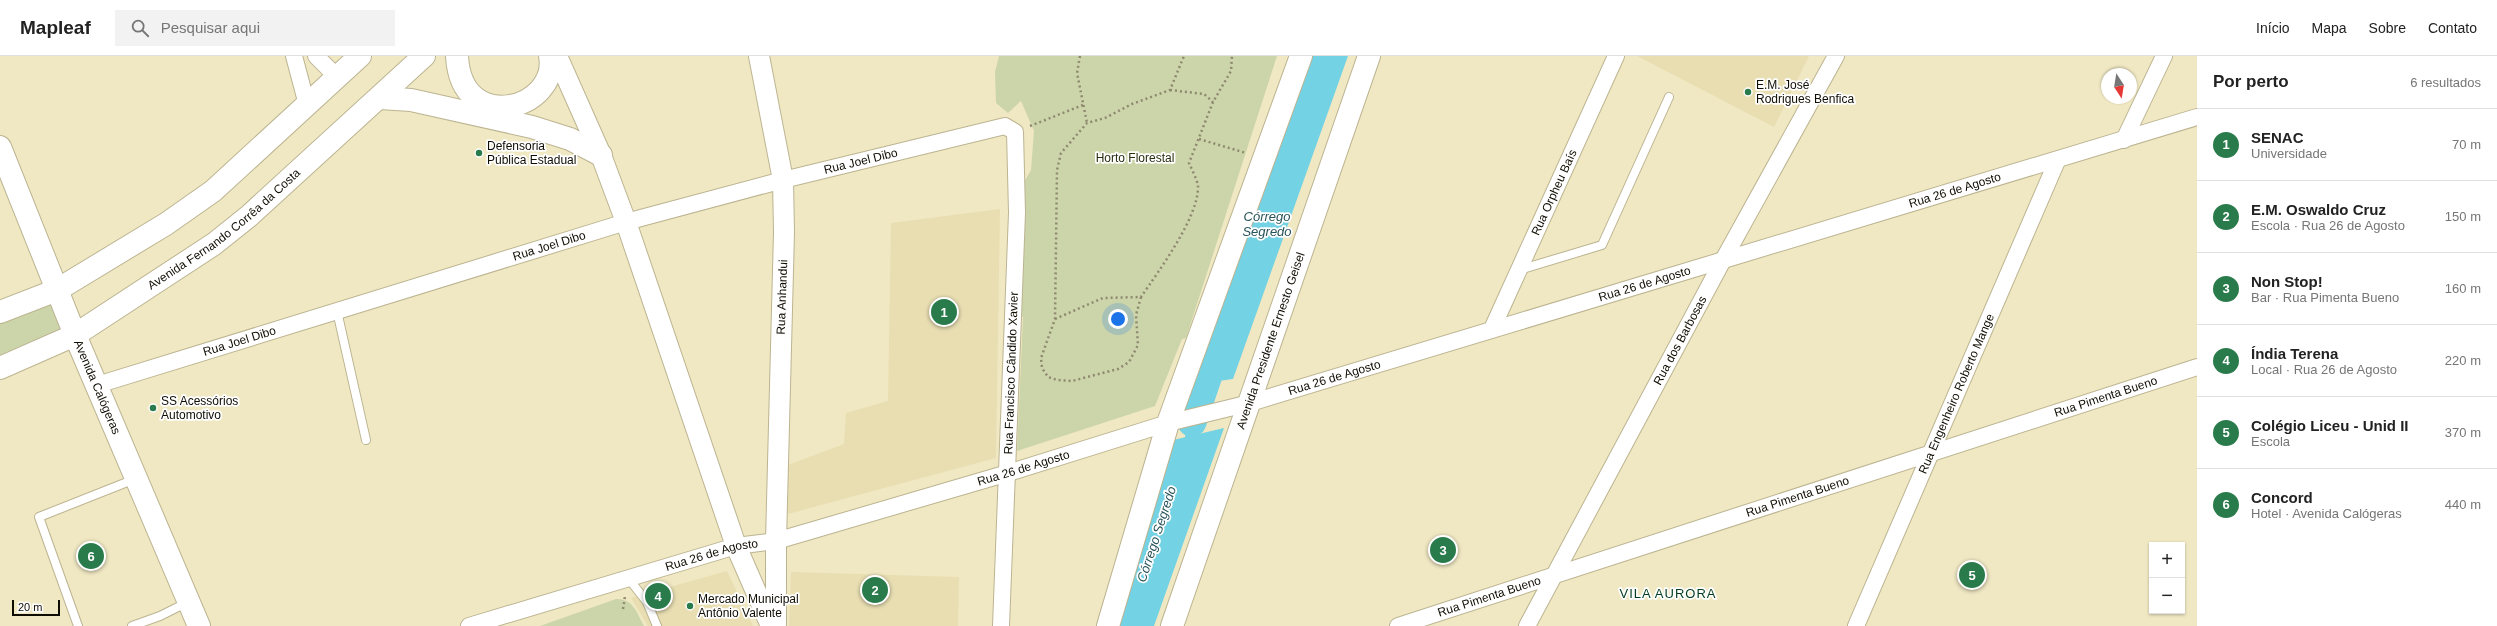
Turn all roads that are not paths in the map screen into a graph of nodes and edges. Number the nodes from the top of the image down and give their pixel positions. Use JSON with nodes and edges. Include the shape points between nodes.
{"nodes":[{"id":1,"x":294,"y":56,"type":"edge"},
{"id":2,"x":316,"y":56,"type":"edge"},
{"id":3,"x":424,"y":56,"type":"edge"},
{"id":4,"x":457,"y":56,"type":"edge"},
{"id":5,"x":550,"y":56,"type":"edge"},
{"id":6,"x":557,"y":56,"type":"edge"},
{"id":7,"x":759,"y":56,"type":"edge"},
{"id":8,"x":1301,"y":56,"type":"edge"},
{"id":9,"x":1369,"y":56,"type":"edge"},
{"id":10,"x":1616,"y":56,"type":"edge"},
{"id":11,"x":1836,"y":56,"type":"edge"},
{"id":12,"x":2164,"y":56,"type":"edge"},
{"id":13,"x":349,"y":64,"type":"edge"},
{"id":14,"x":1669,"y":97,"type":"dead end"},
{"id":15,"x":380,"y":98,"type":"junction"},
{"id":16,"x":307,"y":105,"type":"junction"},
{"id":17,"x":2197,"y":117,"type":"edge"},
{"id":18,"x":1010,"y":129,"type":"joint"},
{"id":19,"x":2124,"y":140,"type":"junction"},
{"id":20,"x":0,"y":147,"type":"edge"},
{"id":21,"x":601,"y":155,"type":"junction"},
{"id":22,"x":2057,"y":161,"type":"junction"},
{"id":23,"x":783,"y":180,"type":"junction"},
{"id":24,"x":626,"y":222,"type":"junction"},
{"id":25,"x":1722,"y":262,"type":"junction"},
{"id":26,"x":1518,"y":270,"type":"junction"},
{"id":27,"x":57,"y":290,"type":"junction"},
{"id":28,"x":337,"y":311,"type":"junction"},
{"id":29,"x":0,"y":312,"type":"edge"},
{"id":30,"x":1492,"y":329,"type":"junction"},
{"id":31,"x":75,"y":335,"type":"junction"},
{"id":32,"x":2197,"y":367,"type":"edge"},
{"id":33,"x":0,"y":368,"type":"edge"},
{"id":34,"x":97,"y":385,"type":"junction"},
{"id":35,"x":1250,"y":403,"type":"junction"},
{"id":36,"x":1174,"y":422,"type":"junction"},
{"id":37,"x":366,"y":440,"type":"dead end"},
{"id":38,"x":1932,"y":452,"type":"junction"},
{"id":39,"x":1008,"y":473,"type":"junction"},
{"id":40,"x":137,"y":478,"type":"junction"},
{"id":41,"x":776,"y":541,"type":"junction"},
{"id":42,"x":736,"y":546,"type":"junction"},
{"id":43,"x":1554,"y":577,"type":"junction"},
{"id":44,"x":628,"y":578,"type":"junction"},
{"id":45,"x":189,"y":601,"type":"junction"},
{"id":46,"x":78,"y":626,"type":"edge"},
{"id":47,"x":132,"y":626,"type":"edge"},
{"id":48,"x":199,"y":626,"type":"edge"},
{"id":49,"x":469,"y":626,"type":"edge"},
{"id":50,"x":657,"y":626,"type":"edge"},
{"id":51,"x":772,"y":626,"type":"edge"},
{"id":52,"x":776,"y":626,"type":"edge"},
{"id":53,"x":1001,"y":626,"type":"edge"},
{"id":54,"x":1108,"y":626,"type":"edge"},
{"id":55,"x":1172,"y":626,"type":"edge"},
{"id":56,"x":1398,"y":626,"type":"edge"},
{"id":57,"x":1528,"y":626,"type":"edge"},
{"id":58,"x":1856,"y":626,"type":"edge"}],
"edges":[{"from":1,"to":16,"type":"street"},
{"from":2,"to":13,"type":"street"},
{"from":3,"to":15,"type":"main road","name":"Avenida Fernando Corrêa da Costa"},
{"from":4,"to":5,"type":"main road","via":[[463,84],[474,98],[489,107],[504,108],[535,95],[550,71]]},
{"from":6,"to":21,"type":"street"},
{"from":7,"to":23,"type":"street","name":"Rua Anhandui"},
{"from":8,"to":36,"type":"main road","via":[[1263,158]]},
{"from":9,"to":35,"type":"main road","name":"Avenida Presidente Ernesto Geisel"},
{"from":10,"to":26,"type":"street","name":"Rua Orpheu Baís"},
{"from":11,"to":25,"type":"street","name":"Rua dos Barbosas"},
{"from":12,"to":19,"type":"street"},
{"from":13,"to":16,"type":"main road"},
{"from":14,"to":26,"type":"lane","via":[[1602,245]]},
{"from":15,"to":21,"type":"main road","via":[[411,100],[532,127],[570,139]]},
{"from":15,"to":31,"type":"main road","name":"Avenida Fernando Corrêa da Costa","via":[[249,216],[214,244]]},
{"from":16,"to":27,"type":"main road","via":[[213,191],[166,224]]},
{"from":17,"to":19,"type":"street","name":"Rua 26 de Agosto"},
{"from":18,"to":23,"type":"street","name":"Rua Joel Dibo"},
{"from":18,"to":39,"type":"street","name":"Rua Francisco Cândido Xavier","via":[[1017,213]]},
{"from":19,"to":22,"type":"street","name":"Rua 26 de Agosto"},
{"from":20,"to":27,"type":"main road","name":"Avenida Calógeras"},
{"from":21,"to":24,"type":"street"},
{"from":22,"to":25,"type":"street","name":"Rua 26 de Agosto"},
{"from":22,"to":38,"type":"street","name":"Rua Engenheiro Roberto Mange"},
{"from":23,"to":24,"type":"street","name":"Rua Joel Dibo"},
{"from":23,"to":41,"type":"street","name":"Rua Anhandui","via":[[784,232]]},
{"from":24,"to":28,"type":"street","name":"Rua Joel Dibo"},
{"from":24,"to":42,"type":"street"},
{"from":25,"to":30,"type":"street","name":"Rua 26 de Agosto"},
{"from":25,"to":43,"type":"street","name":"Rua dos Barbosas"},
{"from":26,"to":30,"type":"street","name":"Rua Orpheu Baís"},
{"from":27,"to":29,"type":"main road"},
{"from":27,"to":31,"type":"main road","name":"Avenida Calógeras"},
{"from":28,"to":34,"type":"street","name":"Rua Joel Dibo"},
{"from":28,"to":37,"type":"lane"},
{"from":30,"to":35,"type":"street","name":"Rua 26 de Agosto"},
{"from":31,"to":33,"type":"main road","name":"Avenida Fernando Corrêa da Costa"},
{"from":31,"to":34,"type":"main road","name":"Avenida Calógeras"},
{"from":32,"to":38,"type":"street","name":"Rua Pimenta Bueno"},
{"from":34,"to":40,"type":"main road","name":"Avenida Calógeras"},
{"from":35,"to":36,"type":"street","name":"Rua 26 de Agosto"},
{"from":35,"to":55,"type":"main road","name":"Avenida Presidente Ernesto Geisel"},
{"from":36,"to":39,"type":"street","name":"Rua 26 de Agosto"},
{"from":36,"to":54,"type":"main road"},
{"from":38,"to":43,"type":"street","name":"Rua Pimenta Bueno"},
{"from":38,"to":58,"type":"street","name":"Rua Engenheiro Roberto Mange"},
{"from":39,"to":41,"type":"street","name":"Rua 26 de Agosto"},
{"from":39,"to":53,"type":"street","name":"Rua Francisco Cândido Xavier"},
{"from":40,"to":45,"type":"main road","name":"Avenida Calógeras"},
{"from":40,"to":46,"type":"lane","via":[[39,517]]},
{"from":41,"to":42,"type":"street","name":"Rua 26 de Agosto"},
{"from":41,"to":52,"type":"street","name":"Rua Anhandui"},
{"from":42,"to":44,"type":"street","name":"Rua 26 de Agosto"},
{"from":42,"to":51,"type":"street"},
{"from":43,"to":56,"type":"street","name":"Rua Pimenta Bueno"},
{"from":43,"to":57,"type":"street","name":"Rua dos Barbosas"},
{"from":44,"to":49,"type":"street","name":"Rua 26 de Agosto"},
{"from":44,"to":50,"type":"lane","via":[[647,602]]},
{"from":45,"to":47,"type":"lane","via":[[160,616]]},
{"from":45,"to":48,"type":"main road","name":"Avenida Calógeras"}]}
